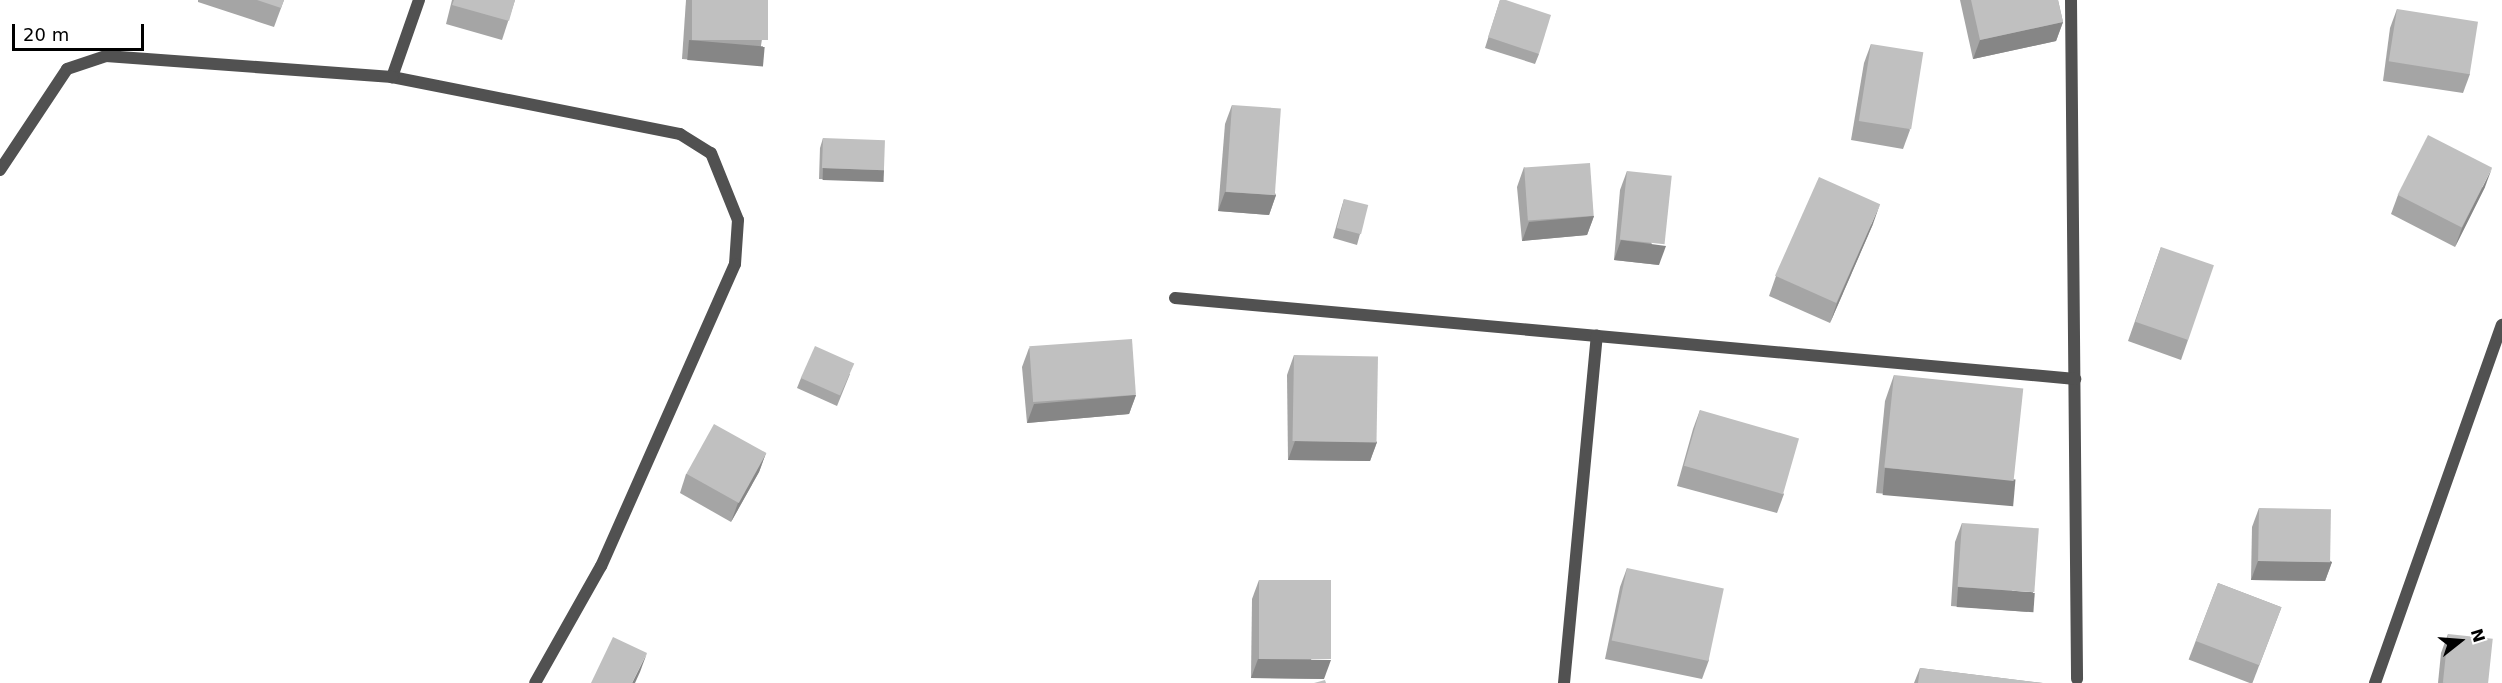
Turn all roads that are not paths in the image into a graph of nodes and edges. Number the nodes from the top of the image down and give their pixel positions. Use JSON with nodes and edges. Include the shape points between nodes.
{"nodes":[{"id":1,"x":419,"y":0,"type":"edge"},
{"id":2,"x":2071,"y":0,"type":"edge"},
{"id":3,"x":392,"y":77,"type":"junction"},
{"id":4,"x":0,"y":170,"type":"edge"},
{"id":5,"x":1175,"y":298,"type":"dead end"},
{"id":6,"x":2502,"y":326,"type":"edge"},
{"id":7,"x":1597,"y":336,"type":"junction"},
{"id":8,"x":2075,"y":379,"type":"junction"},
{"id":9,"x":2077,"y":679,"type":"dead end"},
{"id":10,"x":535,"y":683,"type":"edge"},
{"id":11,"x":1564,"y":683,"type":"edge"},
{"id":12,"x":2375,"y":683,"type":"edge"}],
"edges":[{"from":1,"to":3,"type":"street"},
{"from":2,"to":8,"type":"street"},
{"from":3,"to":4,"type":"street","via":[[106,56],[67,69]]},
{"from":3,"to":10,"type":"street","via":[[680,134],[711,153],[738,220],[730,275],[601,566]]},
{"from":5,"to":7,"type":"street"},
{"from":6,"to":12,"type":"street"},
{"from":7,"to":8,"type":"street"},
{"from":7,"to":11,"type":"street"},
{"from":8,"to":9,"type":"street"}]}
